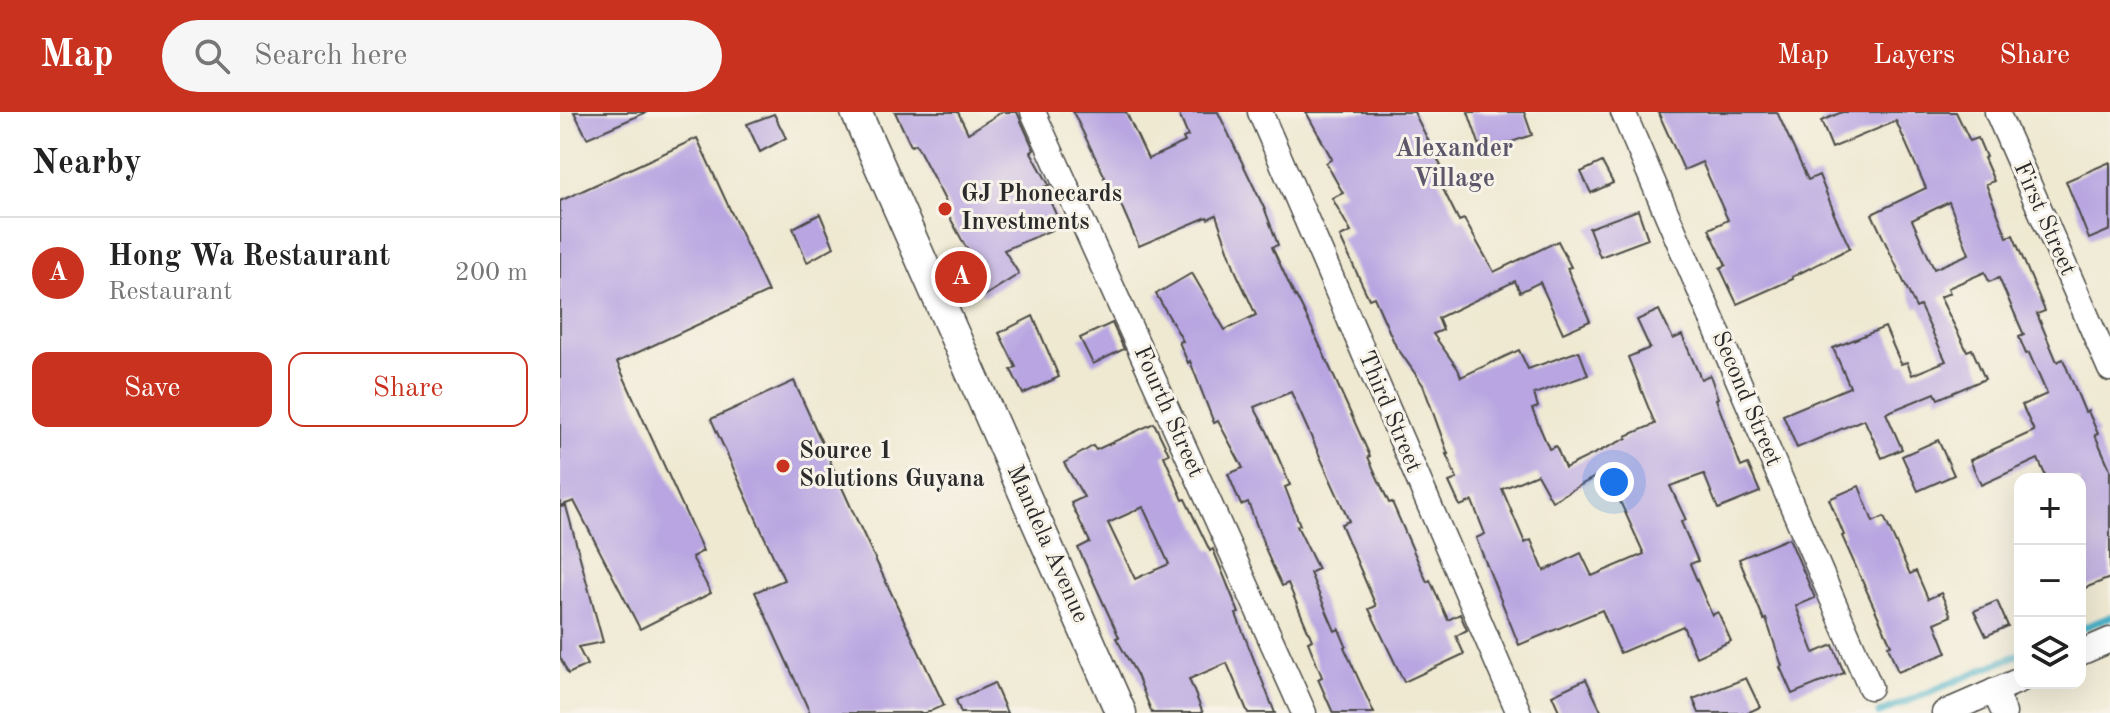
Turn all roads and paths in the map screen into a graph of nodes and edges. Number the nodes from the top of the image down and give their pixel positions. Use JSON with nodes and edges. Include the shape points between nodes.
{"nodes":[{"id":1,"x":856,"y":112,"type":"edge"},
{"id":2,"x":1033,"y":112,"type":"edge"},
{"id":3,"x":1260,"y":112,"type":"edge"},
{"id":4,"x":1623,"y":112,"type":"edge"},
{"id":5,"x":1997,"y":112,"type":"edge"},
{"id":6,"x":2110,"y":369,"type":"edge"},
{"id":7,"x":2110,"y":640,"type":"edge"},
{"id":8,"x":2086,"y":650,"type":"edge"},
{"id":9,"x":2014,"y":686,"type":"edge"},
{"id":10,"x":1870,"y":687,"type":"dead end"},
{"id":11,"x":1999,"y":702,"type":"edge"},
{"id":12,"x":1121,"y":713,"type":"edge"},
{"id":13,"x":1304,"y":713,"type":"edge"},
{"id":14,"x":1519,"y":713,"type":"edge"},
{"id":15,"x":1944,"y":713,"type":"edge"}],
"edges":[{"from":1,"to":12,"type":"main road","name":"Mandela Avenue"},
{"from":2,"to":13,"type":"street","name":"Fourth Street"},
{"from":3,"to":14,"type":"street","name":"Third Street"},
{"from":4,"to":10,"type":"street","name":"Second Street"},
{"from":5,"to":6,"type":"street","name":"First Street"},
{"from":7,"to":8,"type":"street"},
{"from":9,"to":11,"type":"street"},
{"from":11,"to":15,"type":"street"}]}
